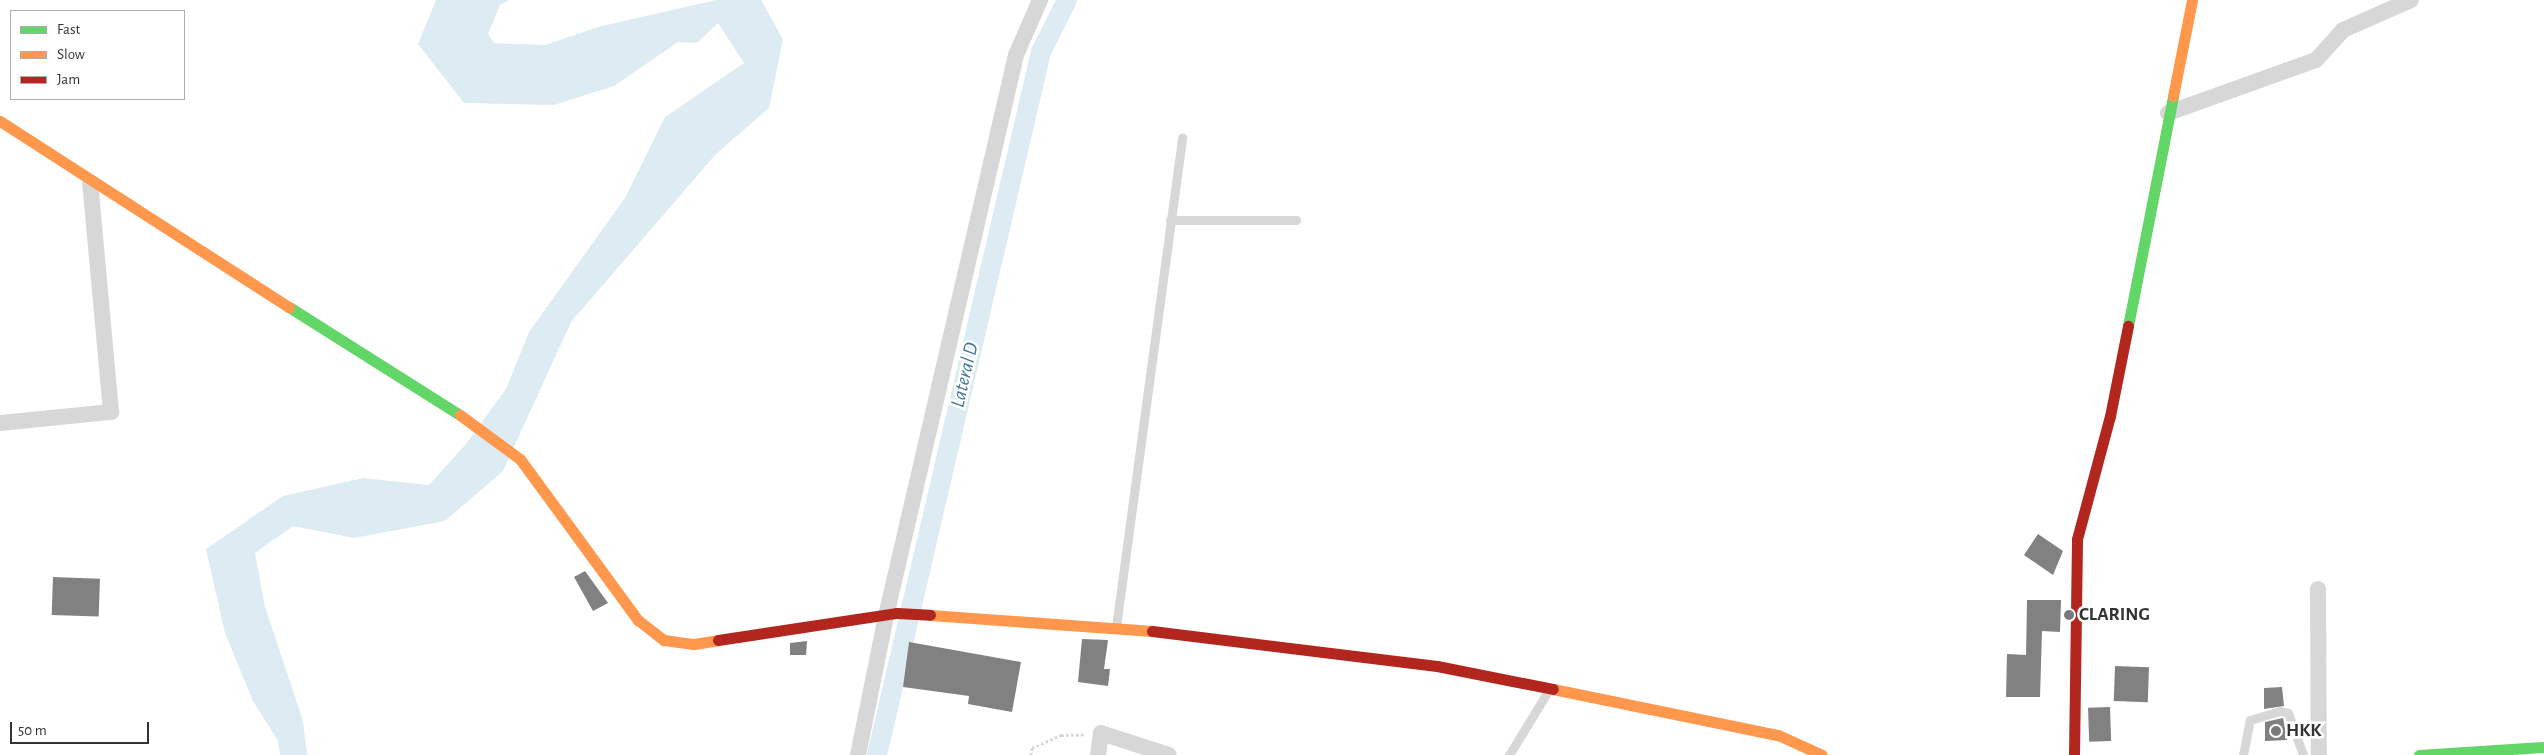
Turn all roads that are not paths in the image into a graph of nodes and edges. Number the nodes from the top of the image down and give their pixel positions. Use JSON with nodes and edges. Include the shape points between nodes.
{"nodes":[{"id":1,"x":1040,"y":0,"type":"edge"},
{"id":2,"x":2192,"y":0,"type":"edge"},
{"id":3,"x":2411,"y":0,"type":"edge"},
{"id":4,"x":2168,"y":113,"type":"junction"},
{"id":5,"x":0,"y":121,"type":"edge"},
{"id":6,"x":1182,"y":137,"type":"dead end"},
{"id":7,"x":90,"y":183,"type":"junction"},
{"id":8,"x":1170,"y":220,"type":"junction"},
{"id":9,"x":1296,"y":220,"type":"dead end"},
{"id":10,"x":0,"y":423,"type":"edge"},
{"id":11,"x":2318,"y":588,"type":"dead end"},
{"id":12,"x":891,"y":614,"type":"junction"},
{"id":13,"x":1116,"y":627,"type":"junction"},
{"id":14,"x":1550,"y":688,"type":"junction"},
{"id":15,"x":2544,"y":747,"type":"edge"},
{"id":16,"x":858,"y":755,"type":"edge"},
{"id":17,"x":1098,"y":755,"type":"edge"},
{"id":18,"x":1170,"y":755,"type":"edge"},
{"id":19,"x":1509,"y":755,"type":"edge"},
{"id":20,"x":1822,"y":755,"type":"edge"},
{"id":21,"x":2074,"y":755,"type":"edge"},
{"id":22,"x":2243,"y":755,"type":"edge"},
{"id":23,"x":2303,"y":755,"type":"edge"},
{"id":24,"x":2319,"y":755,"type":"edge"},
{"id":25,"x":2419,"y":755,"type":"edge"}],
"edges":[{"from":1,"to":12,"type":"street","via":[[1016,55]]},
{"from":2,"to":4,"type":"street"},
{"from":3,"to":4,"type":"street","via":[[2343,30],[2316,60]]},
{"from":4,"to":21,"type":"street","via":[[2110,416],[2077,539]]},
{"from":5,"to":7,"type":"street"},
{"from":6,"to":8,"type":"lane"},
{"from":7,"to":10,"type":"street","via":[[111,412]]},
{"from":7,"to":12,"type":"street","via":[[467,419],[520,459],[638,620],[664,640],[694,644]]},
{"from":8,"to":9,"type":"lane"},
{"from":8,"to":13,"type":"lane"},
{"from":11,"to":24,"type":"street"},
{"from":12,"to":13,"type":"street"},
{"from":12,"to":16,"type":"street"},
{"from":13,"to":14,"type":"street","via":[[1437,666]]},
{"from":14,"to":19,"type":"lane"},
{"from":14,"to":20,"type":"street","via":[[1778,735]]},
{"from":15,"to":25,"type":"street"},
{"from":17,"to":18,"type":"street","via":[[1101,733]]},
{"from":22,"to":23,"type":"lane","via":[[2250,720],[2280,711],[2288,713]]}]}
